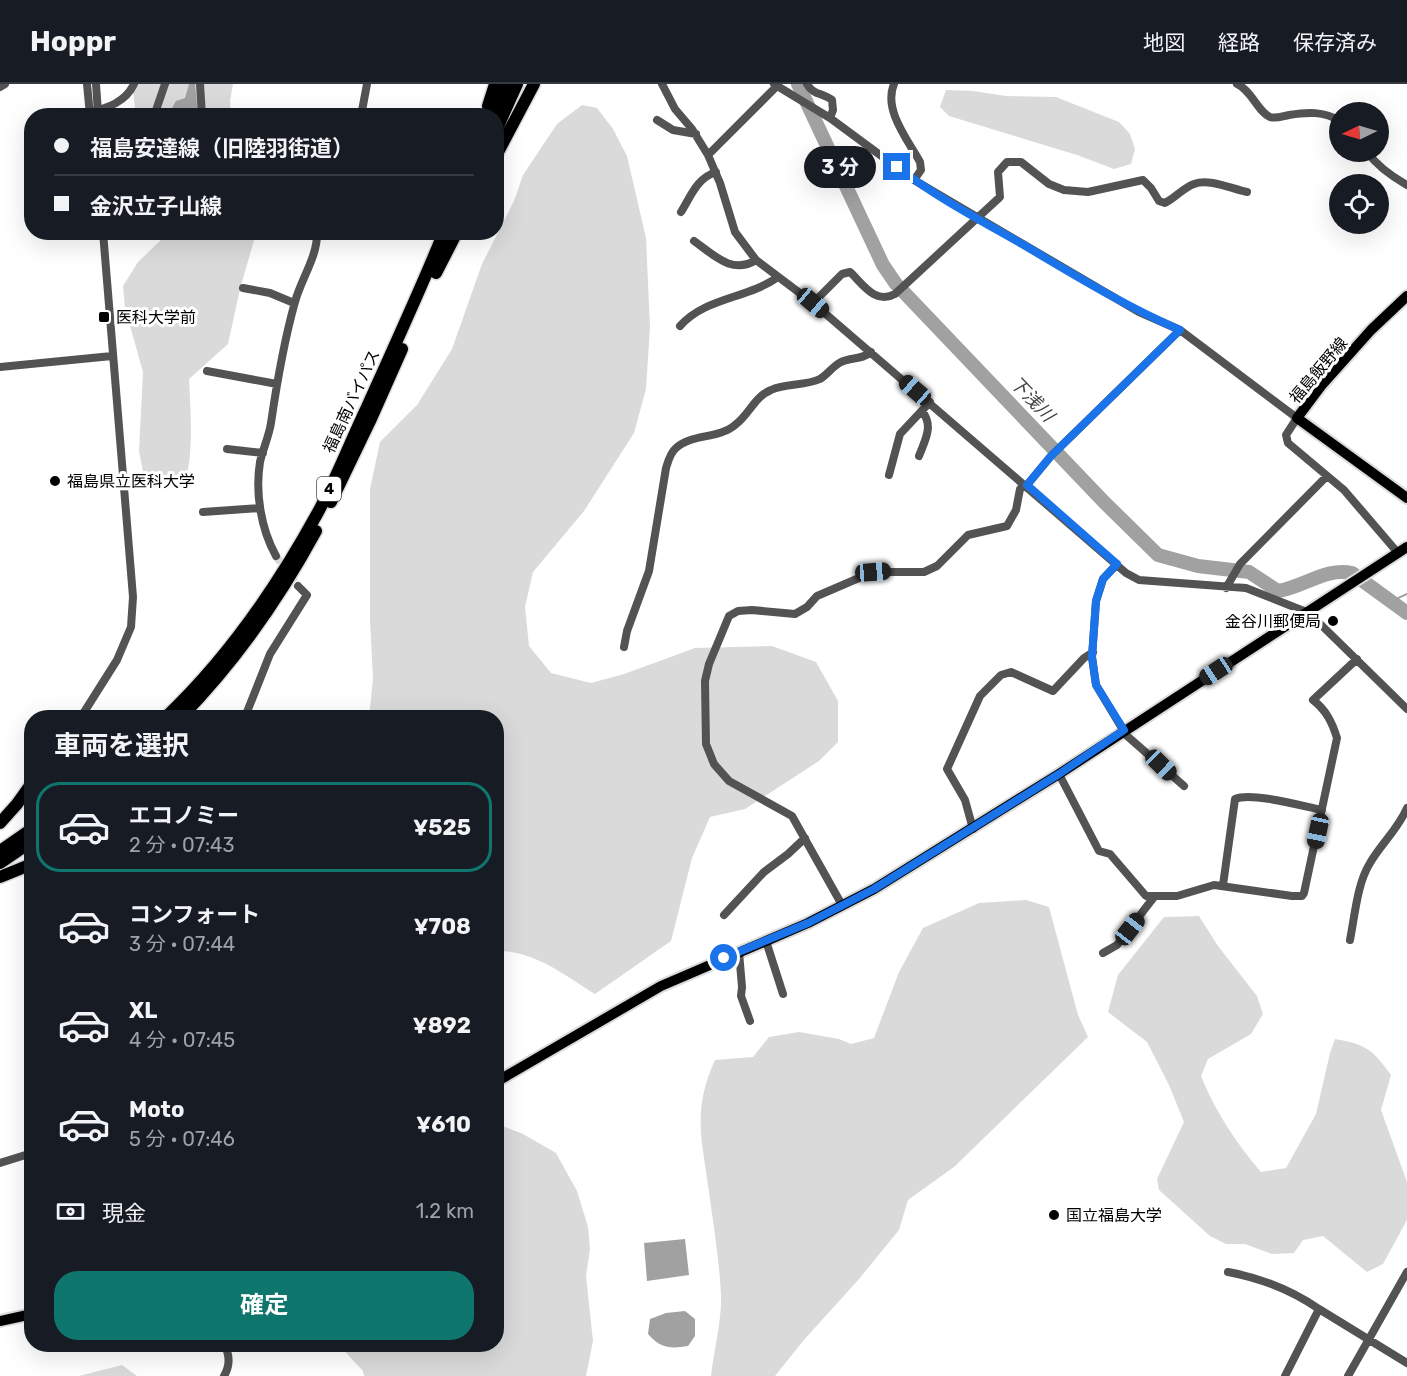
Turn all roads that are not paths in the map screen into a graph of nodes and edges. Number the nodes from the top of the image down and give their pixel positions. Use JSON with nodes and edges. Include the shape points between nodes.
{"nodes":[{"id":1,"x":87,"y":84,"type":"edge"},
{"id":2,"x":96,"y":84,"type":"edge"},
{"id":3,"x":134,"y":84,"type":"edge"},
{"id":4,"x":165,"y":84,"type":"edge"},
{"id":5,"x":200,"y":84,"type":"edge"},
{"id":6,"x":367,"y":84,"type":"edge"},
{"id":7,"x":495,"y":84,"type":"edge"},
{"id":8,"x":505,"y":84,"type":"edge"},
{"id":9,"x":517,"y":84,"type":"edge"},
{"id":10,"x":534,"y":84,"type":"edge"},
{"id":11,"x":662,"y":84,"type":"edge"},
{"id":12,"x":807,"y":84,"type":"edge"},
{"id":13,"x":894,"y":84,"type":"edge"},
{"id":14,"x":1237,"y":84,"type":"edge"},
{"id":15,"x":775,"y":85,"type":"edge"},
{"id":16,"x":93,"y":108,"type":"edge"},
{"id":17,"x":94,"y":108,"type":"edge"},
{"id":18,"x":104,"y":108,"type":"edge"},
{"id":19,"x":157,"y":108,"type":"edge"},
{"id":20,"x":202,"y":108,"type":"edge"},
{"id":21,"x":362,"y":108,"type":"edge"},
{"id":22,"x":487,"y":108,"type":"edge"},
{"id":23,"x":495,"y":108,"type":"edge"},
{"id":24,"x":504,"y":113,"type":"edge"},
{"id":25,"x":826,"y":116,"type":"junction"},
{"id":26,"x":1329,"y":116,"type":"edge"},
{"id":27,"x":657,"y":120,"type":"dead end"},
{"id":28,"x":696,"y":134,"type":"junction"},
{"id":29,"x":504,"y":141,"type":"edge"},
{"id":30,"x":708,"y":154,"type":"junction"},
{"id":31,"x":1374,"y":162,"type":"edge"},
{"id":32,"x":716,"y":172,"type":"junction"},
{"id":33,"x":914,"y":180,"type":"junction"},
{"id":34,"x":1407,"y":185,"type":"edge"},
{"id":35,"x":1247,"y":192,"type":"dead end"},
{"id":36,"x":681,"y":212,"type":"dead end"},
{"id":37,"x":976,"y":218,"type":"junction"},
{"id":38,"x":104,"y":240,"type":"edge"},
{"id":39,"x":317,"y":240,"type":"edge"},
{"id":40,"x":441,"y":240,"type":"edge"},
{"id":41,"x":451,"y":240,"type":"edge"},
{"id":42,"x":694,"y":240,"type":"dead end"},
{"id":43,"x":756,"y":260,"type":"junction"},
{"id":44,"x":778,"y":278,"type":"junction"},
{"id":45,"x":243,"y":288,"type":"dead end"},
{"id":46,"x":1407,"y":296,"type":"edge"},
{"id":47,"x":294,"y":303,"type":"junction"},
{"id":48,"x":813,"y":303,"type":"junction"},
{"id":49,"x":680,"y":326,"type":"dead end"},
{"id":50,"x":1180,"y":330,"type":"junction"},
{"id":51,"x":871,"y":352,"type":"junction"},
{"id":52,"x":112,"y":356,"type":"junction"},
{"id":53,"x":0,"y":368,"type":"edge"},
{"id":54,"x":207,"y":371,"type":"dead end"},
{"id":55,"x":277,"y":384,"type":"junction"},
{"id":56,"x":930,"y":402,"type":"junction"},
{"id":57,"x":922,"y":411,"type":"junction"},
{"id":58,"x":1297,"y":418,"type":"junction"},
{"id":59,"x":227,"y":449,"type":"dead end"},
{"id":60,"x":263,"y":453,"type":"junction"},
{"id":61,"x":919,"y":456,"type":"dead end"},
{"id":62,"x":889,"y":475,"type":"dead end"},
{"id":63,"x":1327,"y":476,"type":"junction"},
{"id":64,"x":1027,"y":485,"type":"junction"},
{"id":65,"x":1407,"y":498,"type":"edge"},
{"id":66,"x":260,"y":508,"type":"junction"},
{"id":67,"x":203,"y":512,"type":"dead end"},
{"id":68,"x":1403,"y":550,"type":"edge"},
{"id":69,"x":276,"y":556,"type":"tunnel mouth"},
{"id":70,"x":1117,"y":564,"type":"junction"},
{"id":71,"x":298,"y":586,"type":"tunnel mouth"},
{"id":72,"x":1226,"y":588,"type":"junction"},
{"id":73,"x":1309,"y":613,"type":"junction"},
{"id":74,"x":624,"y":647,"type":"dead end"},
{"id":75,"x":1093,"y":652,"type":"junction"},
{"id":76,"x":1357,"y":659,"type":"junction"},
{"id":77,"x":1407,"y":709,"type":"edge"},
{"id":78,"x":85,"y":710,"type":"edge"},
{"id":79,"x":172,"y":710,"type":"edge"},
{"id":80,"x":188,"y":710,"type":"edge"},
{"id":81,"x":248,"y":710,"type":"edge"},
{"id":82,"x":1124,"y":730,"type":"junction"},
{"id":83,"x":1059,"y":774,"type":"junction"},
{"id":84,"x":1184,"y":786,"type":"dead end"},
{"id":85,"x":24,"y":795,"type":"edge"},
{"id":86,"x":1407,"y":808,"type":"edge"},
{"id":87,"x":1322,"y":810,"type":"junction"},
{"id":88,"x":0,"y":823,"type":"edge"},
{"id":89,"x":973,"y":829,"type":"junction"},
{"id":90,"x":24,"y":834,"type":"edge"},
{"id":91,"x":805,"y":838,"type":"junction"},
{"id":92,"x":24,"y":846,"type":"edge"},
{"id":93,"x":0,"y":851,"type":"edge"},
{"id":94,"x":0,"y":863,"type":"edge"},
{"id":95,"x":24,"y":868,"type":"edge"},
{"id":96,"x":0,"y":878,"type":"edge"},
{"id":97,"x":1223,"y":885,"type":"junction"},
{"id":98,"x":1154,"y":897,"type":"junction"},
{"id":99,"x":842,"y":905,"type":"junction"},
{"id":100,"x":724,"y":915,"type":"dead end"},
{"id":101,"x":1350,"y":940,"type":"dead end"},
{"id":102,"x":766,"y":941,"type":"junction"},
{"id":103,"x":739,"y":952,"type":"junction"},
{"id":104,"x":1103,"y":953,"type":"dead end"},
{"id":105,"x":783,"y":994,"type":"dead end"},
{"id":106,"x":750,"y":1021,"type":"dead end"},
{"id":107,"x":504,"y":1077,"type":"edge"},
{"id":108,"x":24,"y":1156,"type":"edge"},
{"id":109,"x":0,"y":1163,"type":"edge"},
{"id":110,"x":1228,"y":1272,"type":"dead end"},
{"id":111,"x":1407,"y":1272,"type":"edge"},
{"id":112,"x":1319,"y":1309,"type":"junction"},
{"id":113,"x":24,"y":1316,"type":"edge"},
{"id":114,"x":0,"y":1321,"type":"edge"},
{"id":115,"x":1368,"y":1341,"type":"junction"},
{"id":116,"x":226,"y":1352,"type":"edge"},
{"id":117,"x":1407,"y":1363,"type":"edge"},
{"id":118,"x":224,"y":1376,"type":"edge"},
{"id":119,"x":1285,"y":1376,"type":"edge"},
{"id":120,"x":1348,"y":1376,"type":"edge"}],
"edges":[{"from":1,"to":16,"type":"street"},
{"from":2,"to":17,"type":"street"},
{"from":3,"to":18,"type":"street","via":[[123,99]]},
{"from":4,"to":19,"type":"street"},
{"from":5,"to":20,"type":"street"},
{"from":6,"to":21,"type":"street"},
{"from":7,"to":22,"type":"highway"},
{"from":8,"to":23,"type":"highway"},
{"from":9,"to":24,"type":"highway"},
{"from":10,"to":29,"type":"highway"},
{"from":11,"to":28,"type":"street","via":[[675,109]]},
{"from":12,"to":25,"type":"street","via":[[816,94],[832,100],[833,110]]},
{"from":13,"to":33,"type":"street","via":[[893,112],[920,162],[921,170]]},
{"from":14,"to":26,"type":"street","via":[[1269,117],[1313,112]]},
{"from":15,"to":25,"type":"street"},
{"from":15,"to":30,"type":"street"},
{"from":25,"to":33,"type":"street"},
{"from":27,"to":28,"type":"street","via":[[673,130]]},
{"from":28,"to":30,"type":"street"},
{"from":30,"to":32,"type":"street"},
{"from":31,"to":34,"type":"street"},
{"from":32,"to":36,"type":"street","via":[[699,182]]},
{"from":32,"to":43,"type":"street","via":[[735,232]]},
{"from":33,"to":37,"type":"street"},
{"from":35,"to":37,"type":"street","via":[[1199,183],[1165,203],[1143,180],[1088,192],[1064,190],[1013,161],[998,172],[1000,197]]},
{"from":37,"to":48,"type":"street","via":[[895,294],[872,294],[850,272],[842,274]]},
{"from":37,"to":50,"type":"street","via":[[1139,312]]},
{"from":38,"to":52,"type":"street"},
{"from":39,"to":47,"type":"street"},
{"from":40,"to":79,"type":"highway","name":"福島南バイパス","number":"4","via":[[318,512],[253,615]]},
{"from":41,"to":80,"type":"highway","name":"福島南バイパス","number":"4","via":[[358,449],[297,566],[244,644]]},
{"from":42,"to":43,"type":"street","via":[[732,266],[741,267]]},
{"from":43,"to":44,"type":"street"},
{"from":44,"to":48,"type":"street"},
{"from":44,"to":49,"type":"street","via":[[699,309]]},
{"from":45,"to":47,"type":"street"},
{"from":46,"to":58,"type":"main road","name":"福島飯野線","via":[[1320,386]]},
{"from":47,"to":55,"type":"street"},
{"from":48,"to":51,"type":"street"},
{"from":50,"to":58,"type":"street"},
{"from":50,"to":64,"type":"street","via":[[1051,456]]},
{"from":51,"to":56,"type":"street"},
{"from":51,"to":74,"type":"street","via":[[839,363],[818,379],[770,390],[759,397],[736,425],[676,447],[666,468],[649,571]]},
{"from":52,"to":53,"type":"street"},
{"from":52,"to":78,"type":"street","via":[[133,597],[131,627],[117,660]]},
{"from":54,"to":55,"type":"street"},
{"from":55,"to":60,"type":"street"},
{"from":56,"to":57,"type":"street"},
{"from":56,"to":64,"type":"street"},
{"from":57,"to":61,"type":"street","via":[[929,427]]},
{"from":57,"to":62,"type":"street","via":[[900,434]]},
{"from":58,"to":63,"type":"street","via":[[1286,435],[1288,443]]},
{"from":58,"to":65,"type":"main road","name":"福島飯野線"},
{"from":59,"to":60,"type":"street"},
{"from":60,"to":66,"type":"street"},
{"from":63,"to":68,"type":"street"},
{"from":63,"to":72,"type":"street","via":[[1240,564]]},
{"from":64,"to":70,"type":"street"},
{"from":64,"to":91,"type":"street","via":[[1020,489],[1016,510],[1007,526],[968,535],[937,566],[924,572],[873,572],[817,596],[795,614],[752,610],[729,616],[705,681],[706,744],[714,765],[729,780],[792,816]]},
{"from":66,"to":67,"type":"street"},
{"from":66,"to":69,"type":"street"},
{"from":68,"to":73,"type":"main road"},
{"from":70,"to":72,"type":"street","via":[[1139,580]]},
{"from":70,"to":75,"type":"street","via":[[1103,579],[1096,601]]},
{"from":71,"to":81,"type":"street","via":[[307,595],[270,654]]},
{"from":72,"to":73,"type":"street","via":[[1246,588]]},
{"from":73,"to":76,"type":"street"},
{"from":73,"to":82,"type":"main road"},
{"from":75,"to":82,"type":"street","via":[[1096,685]]},
{"from":75,"to":89,"type":"street","via":[[1053,691],[1011,672],[1001,675],[980,696],[947,769],[965,800]]},
{"from":76,"to":77,"type":"street"},
{"from":76,"to":87,"type":"street","via":[[1313,700],[1323,708],[1336,738]]},
{"from":82,"to":83,"type":"main road"},
{"from":82,"to":84,"type":"street"},
{"from":83,"to":89,"type":"main road"},
{"from":83,"to":98,"type":"street","via":[[1099,851],[1110,854],[1146,896]]},
{"from":85,"to":88,"type":"highway"},
{"from":86,"to":101,"type":"street","via":[[1369,863]]},
{"from":87,"to":97,"type":"street","via":[[1302,896]]},
{"from":87,"to":97,"type":"street","via":[[1255,798],[1234,799]]},
{"from":89,"to":99,"type":"main road"},
{"from":90,"to":93,"type":"highway"},
{"from":91,"to":99,"type":"street"},
{"from":91,"to":100,"type":"street","via":[[764,872]]},
{"from":92,"to":94,"type":"highway"},
{"from":95,"to":96,"type":"highway"},
{"from":97,"to":98,"type":"street"},
{"from":98,"to":104,"type":"street","via":[[1117,945]]},
{"from":99,"to":102,"type":"main road"},
{"from":102,"to":103,"type":"main road"},
{"from":102,"to":105,"type":"street"},
{"from":103,"to":106,"type":"street","via":[[741,996]]},
{"from":103,"to":107,"type":"main road","via":[[661,986]]},
{"from":108,"to":109,"type":"street"},
{"from":110,"to":112,"type":"street","via":[[1275,1284]]},
{"from":111,"to":115,"type":"street"},
{"from":112,"to":115,"type":"street"},
{"from":112,"to":119,"type":"street"},
{"from":113,"to":114,"type":"main road"},
{"from":115,"to":117,"type":"street"},
{"from":115,"to":120,"type":"street"},
{"from":116,"to":118,"type":"street","via":[[229,1363]]}]}
